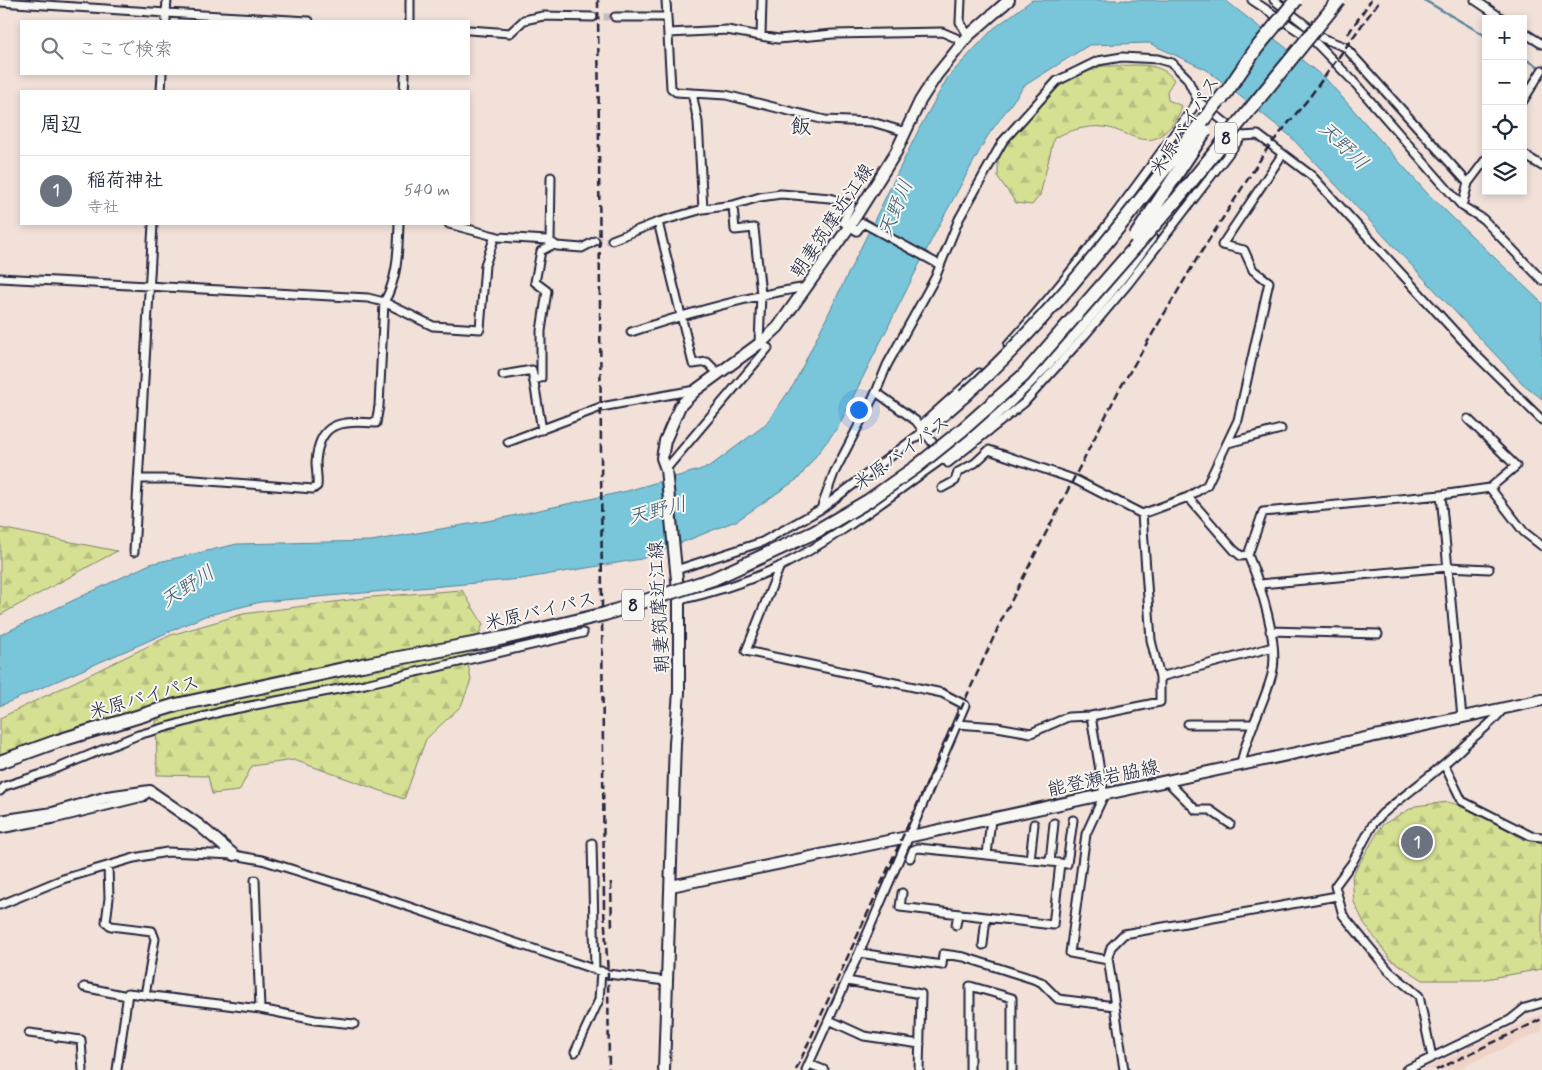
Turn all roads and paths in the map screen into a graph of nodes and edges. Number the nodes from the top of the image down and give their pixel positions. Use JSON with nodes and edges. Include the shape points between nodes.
{"nodes":[{"id":1,"x":167,"y":0,"type":"edge"},
{"id":2,"x":410,"y":0,"type":"edge"},
{"id":3,"x":666,"y":0,"type":"edge"},
{"id":4,"x":762,"y":0,"type":"edge"},
{"id":5,"x":961,"y":0,"type":"edge"},
{"id":6,"x":1008,"y":0,"type":"edge"},
{"id":7,"x":1274,"y":0,"type":"edge"},
{"id":8,"x":1296,"y":0,"type":"edge"},
{"id":9,"x":1339,"y":0,"type":"edge"},
{"id":10,"x":1475,"y":0,"type":"edge"},
{"id":11,"x":1256,"y":1,"type":"edge"},
{"id":12,"x":0,"y":2,"type":"edge"},
{"id":13,"x":166,"y":13,"type":"junction"},
{"id":14,"x":1497,"y":15,"type":"edge"},
{"id":15,"x":666,"y":16,"type":"junction"},
{"id":16,"x":593,"y":17,"type":"tunnel mouth"},
{"id":17,"x":615,"y":17,"type":"tunnel mouth"},
{"id":18,"x":166,"y":20,"type":"edge"},
{"id":19,"x":291,"y":20,"type":"edge"},
{"id":20,"x":410,"y":20,"type":"edge"},
{"id":21,"x":470,"y":30,"type":"edge"},
{"id":22,"x":669,"y":33,"type":"junction"},
{"id":23,"x":1527,"y":35,"type":"edge"},
{"id":24,"x":761,"y":36,"type":"junction"},
{"id":25,"x":965,"y":39,"type":"junction"},
{"id":26,"x":1542,"y":44,"type":"edge"},
{"id":27,"x":1542,"y":70,"type":"edge"},
{"id":28,"x":162,"y":75,"type":"edge"},
{"id":29,"x":405,"y":75,"type":"edge"},
{"id":30,"x":161,"y":90,"type":"edge"},
{"id":31,"x":404,"y":90,"type":"edge"},
{"id":32,"x":692,"y":93,"type":"junction"},
{"id":33,"x":1224,"y":94,"type":"junction"},
{"id":34,"x":1527,"y":94,"type":"edge"},
{"id":35,"x":1198,"y":100,"type":"junction"},
{"id":36,"x":906,"y":132,"type":"junction"},
{"id":37,"x":1242,"y":136,"type":"junction"},
{"id":38,"x":1282,"y":155,"type":"junction"},
{"id":39,"x":1527,"y":157,"type":"edge"},
{"id":40,"x":1482,"y":164,"type":"edge"},
{"id":41,"x":1542,"y":166,"type":"edge"},
{"id":42,"x":551,"y":177,"type":"dead end"},
{"id":43,"x":1468,"y":183,"type":"junction"},
{"id":44,"x":1177,"y":199,"type":"junction"},
{"id":45,"x":733,"y":205,"type":"junction"},
{"id":46,"x":1462,"y":206,"type":"junction"},
{"id":47,"x":703,"y":209,"type":"junction"},
{"id":48,"x":658,"y":222,"type":"junction"},
{"id":49,"x":153,"y":225,"type":"edge"},
{"id":50,"x":399,"y":225,"type":"edge"},
{"id":51,"x":453,"y":225,"type":"edge"},
{"id":52,"x":849,"y":227,"type":"junction"},
{"id":53,"x":495,"y":236,"type":"junction"},
{"id":54,"x":612,"y":240,"type":"tunnel mouth"},
{"id":55,"x":595,"y":241,"type":"tunnel mouth"},
{"id":56,"x":552,"y":243,"type":"junction"},
{"id":57,"x":940,"y":265,"type":"junction"},
{"id":58,"x":1110,"y":275,"type":"junction"},
{"id":59,"x":0,"y":278,"type":"edge"},
{"id":60,"x":1542,"y":280,"type":"edge"},
{"id":61,"x":149,"y":286,"type":"junction"},
{"id":62,"x":807,"y":287,"type":"junction"},
{"id":63,"x":762,"y":294,"type":"junction"},
{"id":64,"x":384,"y":302,"type":"junction"},
{"id":65,"x":682,"y":315,"type":"junction"},
{"id":66,"x":631,"y":332,"type":"dead end"},
{"id":67,"x":759,"y":343,"type":"junction"},
{"id":68,"x":719,"y":374,"type":"junction"},
{"id":69,"x":503,"y":375,"type":"dead end"},
{"id":70,"x":533,"y":380,"type":"junction"},
{"id":71,"x":696,"y":390,"type":"junction"},
{"id":72,"x":876,"y":392,"type":"junction"},
{"id":73,"x":1468,"y":419,"type":"dead end"},
{"id":74,"x":1542,"y":420,"type":"edge"},
{"id":75,"x":922,"y":429,"type":"junction"},
{"id":76,"x":1281,"y":429,"type":"dead end"},
{"id":77,"x":542,"y":430,"type":"junction"},
{"id":78,"x":508,"y":442,"type":"dead end"},
{"id":79,"x":1228,"y":443,"type":"junction"},
{"id":80,"x":946,"y":461,"type":"junction"},
{"id":81,"x":958,"y":472,"type":"junction"},
{"id":82,"x":667,"y":474,"type":"junction"},
{"id":83,"x":138,"y":479,"type":"junction"},
{"id":84,"x":942,"y":488,"type":"dead end"},
{"id":85,"x":1490,"y":488,"type":"junction"},
{"id":86,"x":1441,"y":495,"type":"junction"},
{"id":87,"x":1188,"y":497,"type":"junction"},
{"id":88,"x":820,"y":509,"type":"junction"},
{"id":89,"x":1142,"y":514,"type":"junction"},
{"id":90,"x":1542,"y":546,"type":"edge"},
{"id":91,"x":134,"y":552,"type":"dead end"},
{"id":92,"x":1248,"y":555,"type":"junction"},
{"id":93,"x":780,"y":566,"type":"junction"},
{"id":94,"x":1448,"y":567,"type":"junction"},
{"id":95,"x":1489,"y":569,"type":"dead end"},
{"id":96,"x":676,"y":570,"type":"junction"},
{"id":97,"x":1260,"y":584,"type":"junction"},
{"id":98,"x":679,"y":600,"type":"junction"},
{"id":99,"x":1270,"y":631,"type":"junction"},
{"id":100,"x":582,"y":633,"type":"dead end"},
{"id":101,"x":1378,"y":634,"type":"dead end"},
{"id":102,"x":1273,"y":647,"type":"junction"},
{"id":103,"x":1160,"y":677,"type":"junction"},
{"id":104,"x":1542,"y":700,"type":"edge"},
{"id":105,"x":1502,"y":709,"type":"junction"},
{"id":106,"x":1091,"y":716,"type":"junction"},
{"id":107,"x":1462,"y":718,"type":"junction"},
{"id":108,"x":957,"y":724,"type":"junction"},
{"id":109,"x":1188,"y":724,"type":"dead end"},
{"id":110,"x":1254,"y":724,"type":"junction"},
{"id":111,"x":0,"y":762,"type":"edge"},
{"id":112,"x":1242,"y":765,"type":"junction"},
{"id":113,"x":1445,"y":766,"type":"junction"},
{"id":114,"x":1167,"y":781,"type":"junction"},
{"id":115,"x":0,"y":791,"type":"edge"},
{"id":116,"x":150,"y":791,"type":"junction"},
{"id":117,"x":1104,"y":795,"type":"junction"},
{"id":118,"x":991,"y":819,"type":"junction"},
{"id":119,"x":1074,"y":820,"type":"dead end"},
{"id":120,"x":0,"y":821,"type":"edge"},
{"id":121,"x":1054,"y":823,"type":"dead end"},
{"id":122,"x":1034,"y":824,"type":"dead end"},
{"id":123,"x":1230,"y":824,"type":"dead end"},
{"id":124,"x":0,"y":829,"type":"edge"},
{"id":125,"x":907,"y":837,"type":"junction"},
{"id":126,"x":1542,"y":837,"type":"edge"},
{"id":127,"x":592,"y":843,"type":"dead end"},
{"id":128,"x":234,"y":855,"type":"junction"},
{"id":129,"x":987,"y":855,"type":"junction"},
{"id":130,"x":910,"y":858,"type":"dead end"},
{"id":131,"x":1030,"y":860,"type":"junction"},
{"id":132,"x":1050,"y":862,"type":"junction"},
{"id":133,"x":1060,"y":863,"type":"junction"},
{"id":134,"x":108,"y":866,"type":"junction"},
{"id":135,"x":255,"y":880,"type":"dead end"},
{"id":136,"x":671,"y":886,"type":"junction"},
{"id":137,"x":902,"y":893,"type":"dead end"},
{"id":138,"x":1337,"y":896,"type":"junction"},
{"id":139,"x":0,"y":905,"type":"edge"},
{"id":140,"x":958,"y":914,"type":"junction"},
{"id":141,"x":986,"y":917,"type":"junction"},
{"id":142,"x":956,"y":925,"type":"dead end"},
{"id":143,"x":983,"y":945,"type":"dead end"},
{"id":144,"x":859,"y":953,"type":"junction"},
{"id":145,"x":1108,"y":960,"type":"junction"},
{"id":146,"x":598,"y":971,"type":"junction"},
{"id":147,"x":666,"y":981,"type":"junction"},
{"id":148,"x":847,"y":981,"type":"junction"},
{"id":149,"x":84,"y":987,"type":"dead end"},
{"id":150,"x":144,"y":995,"type":"junction"},
{"id":151,"x":127,"y":996,"type":"junction"},
{"id":152,"x":1542,"y":1003,"type":"edge"},
{"id":153,"x":1115,"y":1006,"type":"junction"},
{"id":154,"x":260,"y":1009,"type":"junction"},
{"id":155,"x":829,"y":1020,"type":"junction"},
{"id":156,"x":354,"y":1024,"type":"dead end"},
{"id":157,"x":29,"y":1033,"type":"dead end"},
{"id":158,"x":920,"y":1044,"type":"junction"},
{"id":159,"x":575,"y":1052,"type":"dead end"},
{"id":160,"x":1432,"y":1057,"type":"junction"},
{"id":161,"x":807,"y":1067,"type":"edge"},
{"id":162,"x":83,"y":1070,"type":"edge"},
{"id":163,"x":117,"y":1070,"type":"edge"},
{"id":164,"x":664,"y":1070,"type":"edge"},
{"id":165,"x":824,"y":1070,"type":"edge"},
{"id":166,"x":919,"y":1070,"type":"edge"},
{"id":167,"x":970,"y":1070,"type":"edge"},
{"id":168,"x":1012,"y":1070,"type":"edge"},
{"id":169,"x":1124,"y":1070,"type":"edge"},
{"id":170,"x":1406,"y":1070,"type":"edge"}],
"edges":[{"from":1,"to":13,"type":"street"},
{"from":2,"to":20,"type":"street"},
{"from":3,"to":15,"type":"street"},
{"from":4,"to":24,"type":"street"},
{"from":5,"to":25,"type":"street","via":[[960,22]]},
{"from":6,"to":25,"type":"main road","name":"朝妻筑摩近江線"},
{"from":7,"to":43,"type":"street","via":[[1322,38],[1345,47]]},
{"from":8,"to":33,"type":"highway","name":"米原バイパス","number":"8","bridge":true},
{"from":9,"to":44,"type":"highway","name":"米原バイパス","number":"8","bridge":true},
{"from":10,"to":14,"type":"street"},
{"from":11,"to":46,"type":"street","via":[[1315,42],[1353,80]]},
{"from":12,"to":13,"type":"street"},
{"from":13,"to":18,"type":"street"},
{"from":13,"to":19,"type":"street"},
{"from":15,"to":17,"type":"street"},
{"from":15,"to":22,"type":"street"},
{"from":16,"to":21,"type":"street","via":[[543,16],[524,20],[510,32]]},
{"from":22,"to":24,"type":"street","via":[[727,30]]},
{"from":22,"to":32,"type":"street","via":[[671,88],[676,92]]},
{"from":23,"to":26,"type":"street"},
{"from":24,"to":25,"type":"street","via":[[778,39],[833,34],[942,32]]},
{"from":25,"to":36,"type":"main road","name":"朝妻筑摩近江線","via":[[920,101]]},
{"from":27,"to":34,"type":"street"},
{"from":28,"to":30,"type":"street"},
{"from":29,"to":31,"type":"street"},
{"from":32,"to":36,"type":"street","via":[[726,95],[825,120],[872,122]]},
{"from":32,"to":47,"type":"street","via":[[698,122]]},
{"from":33,"to":58,"type":"highway","name":"米原バイパス","number":"8","bridge":true,"via":[[1210,122]]},
{"from":33,"to":75,"type":"highway","bridge":true,"via":[[1058,301],[1001,363]]},
{"from":35,"to":37,"type":"street"},
{"from":35,"to":57,"type":"street","via":[[1188,78],[1179,68],[1158,59],[1122,57],[1098,61],[1057,81],[1002,141],[959,219]]},
{"from":35,"to":75,"type":"street","via":[[1052,296],[996,359]]},
{"from":36,"to":52,"type":"main road","name":"朝妻筑摩近江線"},
{"from":37,"to":38,"type":"street","via":[[1258,135]]},
{"from":37,"to":80,"type":"street","via":[[1128,284],[1024,403]]},
{"from":38,"to":74,"type":"street","via":[[1312,176],[1477,356]]},
{"from":38,"to":79,"type":"street","via":[[1222,245],[1244,250],[1253,270],[1270,282],[1238,420]]},
{"from":39,"to":41,"type":"street"},
{"from":40,"to":43,"type":"street"},
{"from":42,"to":56,"type":"street"},
{"from":43,"to":46,"type":"street"},
{"from":44,"to":58,"type":"highway","name":"米原バイパス","number":"8","bridge":true},
{"from":44,"to":80,"type":"highway","bridge":true,"via":[[1119,281],[1082,326],[1033,380]]},
{"from":45,"to":47,"type":"street"},
{"from":45,"to":52,"type":"street","via":[[760,196],[781,194],[830,198],[851,206],[843,222]]},
{"from":45,"to":63,"type":"street","via":[[735,230],[754,228]]},
{"from":46,"to":60,"type":"street","via":[[1483,219]]},
{"from":47,"to":48,"type":"street"},
{"from":48,"to":54,"type":"street"},
{"from":48,"to":65,"type":"street"},
{"from":49,"to":61,"type":"street"},
{"from":50,"to":64,"type":"street","via":[[392,289]]},
{"from":51,"to":53,"type":"street"},
{"from":52,"to":57,"type":"street","via":[[857,231],[863,223]]},
{"from":52,"to":62,"type":"main road","name":"朝妻筑摩近江線"},
{"from":53,"to":56,"type":"street"},
{"from":53,"to":64,"type":"street","via":[[485,264],[480,329],[433,326]]},
{"from":55,"to":56,"type":"street","via":[[582,248]]},
{"from":56,"to":70,"type":"street","via":[[541,251],[535,282],[547,291],[541,331],[541,378]]},
{"from":57,"to":72,"type":"street"},
{"from":58,"to":111,"type":"highway","name":"米原バイパス","number":"8","bridge":true,"via":[[1023,376],[962,430],[868,501],[761,558],[712,579],[605,614],[504,638],[196,700],[124,719]]},
{"from":59,"to":61,"type":"street"},
{"from":61,"to":64,"type":"street","via":[[368,298]]},
{"from":61,"to":83,"type":"street"},
{"from":62,"to":63,"type":"street"},
{"from":62,"to":67,"type":"main road","name":"朝妻筑摩近江線","via":[[778,327]]},
{"from":63,"to":65,"type":"street"},
{"from":63,"to":67,"type":"street"},
{"from":64,"to":83,"type":"street","via":[[376,423],[357,422],[328,429],[320,437],[317,486]]},
{"from":65,"to":66,"type":"street"},
{"from":65,"to":68,"type":"street","via":[[693,364],[707,362]]},
{"from":67,"to":68,"type":"main road","name":"朝妻筑摩近江線"},
{"from":67,"to":82,"type":"street","via":[[768,348]]},
{"from":68,"to":71,"type":"main road","name":"朝妻筑摩近江線"},
{"from":69,"to":70,"type":"street","via":[[532,370]]},
{"from":70,"to":77,"type":"street"},
{"from":71,"to":77,"type":"street","via":[[601,407]]},
{"from":71,"to":82,"type":"main road","name":"朝妻筑摩近江線","via":[[680,406],[671,422],[662,458]]},
{"from":72,"to":75,"type":"street"},
{"from":72,"to":88,"type":"street","via":[[834,473]]},
{"from":73,"to":85,"type":"street","via":[[1516,466]]},
{"from":75,"to":80,"type":"street"},
{"from":75,"to":88,"type":"street"},
{"from":76,"to":79,"type":"street"},
{"from":77,"to":78,"type":"street"},
{"from":79,"to":87,"type":"street","via":[[1207,484]]},
{"from":80,"to":81,"type":"street"},
{"from":80,"to":93,"type":"street"},
{"from":81,"to":84,"type":"street","via":[[955,482]]},
{"from":81,"to":89,"type":"street","via":[[989,450],[1076,480]]},
{"from":82,"to":96,"type":"main road","name":"朝妻筑摩近江線"},
{"from":83,"to":91,"type":"street"},
{"from":85,"to":86,"type":"street"},
{"from":85,"to":90,"type":"street","via":[[1524,532]]},
{"from":86,"to":92,"type":"street","via":[[1263,512]]},
{"from":86,"to":94,"type":"street"},
{"from":87,"to":89,"type":"street"},
{"from":87,"to":92,"type":"street","via":[[1234,550],[1241,556]]},
{"from":88,"to":96,"type":"street","via":[[762,542]]},
{"from":89,"to":103,"type":"street","via":[[1151,640]]},
{"from":92,"to":97,"type":"street"},
{"from":93,"to":98,"type":"street"},
{"from":93,"to":108,"type":"street","via":[[746,651],[942,693],[965,705]]},
{"from":94,"to":95,"type":"street"},
{"from":94,"to":97,"type":"street"},
{"from":94,"to":107,"type":"street"},
{"from":96,"to":98,"type":"main road","name":"朝妻筑摩近江線"},
{"from":97,"to":99,"type":"street"},
{"from":98,"to":136,"type":"main road","name":"朝妻筑摩近江線","via":[[679,692]]},
{"from":99,"to":101,"type":"street"},
{"from":99,"to":102,"type":"street"},
{"from":100,"to":115,"type":"street","via":[[366,684],[224,712],[138,735],[5,786]]},
{"from":102,"to":103,"type":"street"},
{"from":102,"to":110,"type":"street","via":[[1273,672]]},
{"from":103,"to":106,"type":"street","via":[[1160,702]]},
{"from":104,"to":105,"type":"main road","name":"能登瀬岩脇線"},
{"from":105,"to":107,"type":"main road","name":"能登瀬岩脇線"},
{"from":105,"to":113,"type":"street","via":[[1494,722]]},
{"from":106,"to":108,"type":"street","via":[[1068,716],[1031,733]]},
{"from":106,"to":117,"type":"street"},
{"from":107,"to":112,"type":"main road","name":"能登瀬岩脇線"},
{"from":108,"to":125,"type":"street"},
{"from":109,"to":110,"type":"street"},
{"from":110,"to":112,"type":"street"},
{"from":112,"to":114,"type":"main road","name":"能登瀬岩脇線"},
{"from":113,"to":126,"type":"street","via":[[1462,801],[1531,836]]},
{"from":113,"to":138,"type":"street","via":[[1373,824],[1352,863],[1337,881]]},
{"from":114,"to":117,"type":"main road","name":"能登瀬岩脇線"},
{"from":114,"to":123,"type":"street","via":[[1196,810],[1210,810]]},
{"from":116,"to":120,"type":"main road","via":[[106,797],[53,812]]},
{"from":116,"to":124,"type":"street","via":[[143,797]]},
{"from":116,"to":128,"type":"main road","via":[[199,825]]},
{"from":117,"to":118,"type":"main road","name":"能登瀬岩脇線"},
{"from":117,"to":145,"type":"street","via":[[1086,834],[1070,953]]},
{"from":118,"to":125,"type":"main road","name":"能登瀬岩脇線"},
{"from":118,"to":129,"type":"street"},
{"from":119,"to":133,"type":"street","via":[[1067,864]]},
{"from":121,"to":132,"type":"street"},
{"from":122,"to":131,"type":"street"},
{"from":125,"to":136,"type":"main road","name":"能登瀬岩脇線"},
{"from":125,"to":144,"type":"street"},
{"from":127,"to":146,"type":"street"},
{"from":128,"to":134,"type":"street","via":[[167,852]]},
{"from":128,"to":146,"type":"street","via":[[262,860],[370,894]]},
{"from":129,"to":130,"type":"street","via":[[918,848],[913,850]]},
{"from":129,"to":131,"type":"street"},
{"from":131,"to":132,"type":"street"},
{"from":132,"to":133,"type":"street"},
{"from":133,"to":141,"type":"street","via":[[1053,925]]},
{"from":134,"to":139,"type":"street","via":[[63,879]]},
{"from":134,"to":150,"type":"street","via":[[106,922],[111,926],[152,930],[155,939]]},
{"from":135,"to":154,"type":"street"},
{"from":136,"to":147,"type":"main road","name":"朝妻筑摩近江線"},
{"from":137,"to":140,"type":"street","via":[[900,907]]},
{"from":138,"to":145,"type":"street","via":[[1132,931],[1111,947]]},
{"from":138,"to":160,"type":"street","via":[[1342,915],[1390,971],[1419,996]]},
{"from":140,"to":141,"type":"street"},
{"from":140,"to":142,"type":"street"},
{"from":141,"to":143,"type":"street"},
{"from":144,"to":148,"type":"street"},
{"from":144,"to":153,"type":"street","via":[[942,965],[943,954],[964,956],[1039,981],[1058,999]]},
{"from":145,"to":153,"type":"street"},
{"from":146,"to":147,"type":"street"},
{"from":146,"to":159,"type":"street","via":[[599,1000]]},
{"from":147,"to":164,"type":"main road","name":"朝妻筑摩近江線"},
{"from":148,"to":155,"type":"street"},
{"from":148,"to":158,"type":"street","via":[[921,994]]},
{"from":149,"to":151,"type":"street"},
{"from":150,"to":151,"type":"street","via":[[128,993]]},
{"from":150,"to":154,"type":"street"},
{"from":151,"to":163,"type":"street"},
{"from":152,"to":160,"type":"street","via":[[1525,1008],[1510,1020]]},
{"from":153,"to":169,"type":"street"},
{"from":154,"to":156,"type":"street"},
{"from":155,"to":158,"type":"street","via":[[864,1036]]},
{"from":155,"to":161,"type":"street"},
{"from":157,"to":162,"type":"street","via":[[81,1040]]},
{"from":158,"to":166,"type":"street"},
{"from":160,"to":170,"type":"street"},
{"from":161,"to":165,"type":"street"},
{"from":167,"to":168,"type":"street","via":[[970,986],[1012,998]]}]}
